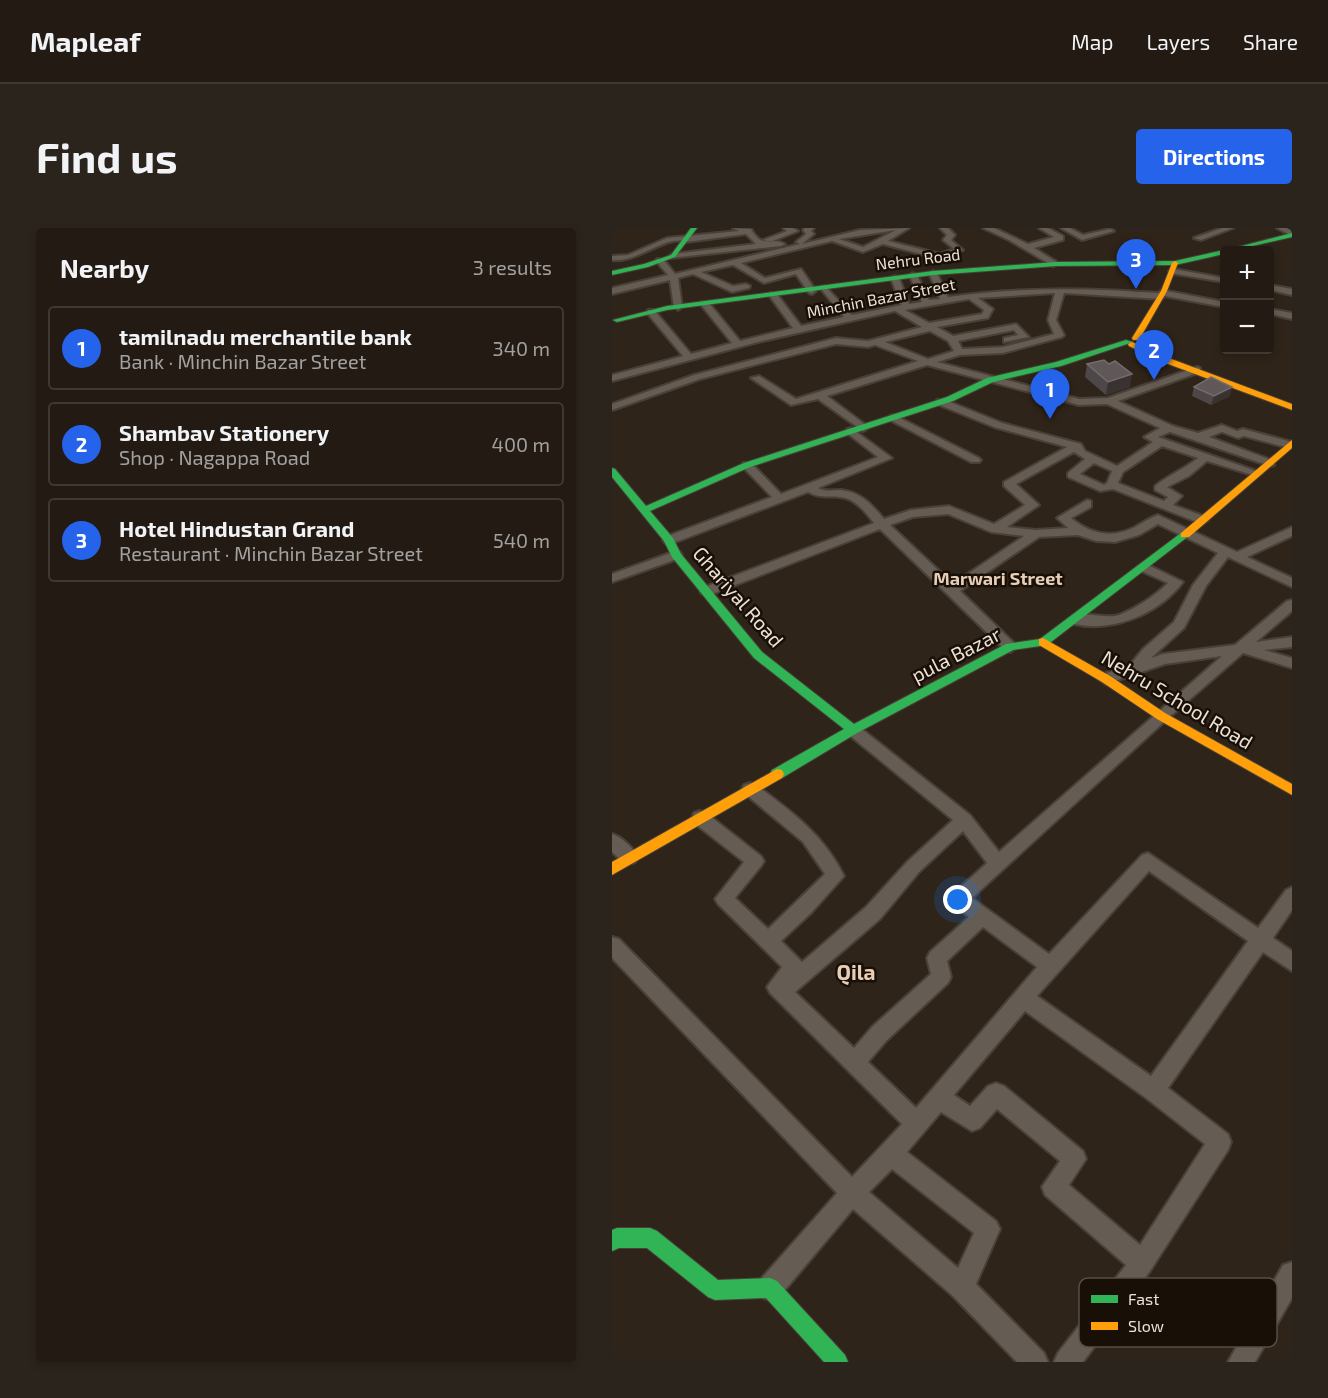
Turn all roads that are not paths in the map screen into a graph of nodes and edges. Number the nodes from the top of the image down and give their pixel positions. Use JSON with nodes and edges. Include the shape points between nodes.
{"nodes":[{"id":1,"x":737,"y":228,"type":"edge"},
{"id":2,"x":787,"y":228,"type":"edge"},
{"id":3,"x":810,"y":228,"type":"edge"},
{"id":4,"x":897,"y":228,"type":"edge"},
{"id":5,"x":905,"y":228,"type":"edge"},
{"id":6,"x":944,"y":228,"type":"edge"},
{"id":7,"x":987,"y":228,"type":"edge"},
{"id":8,"x":1043,"y":228,"type":"edge"},
{"id":9,"x":1065,"y":228,"type":"edge"},
{"id":10,"x":1229,"y":228,"type":"edge"},
{"id":11,"x":1281,"y":228,"type":"edge"},
{"id":12,"x":748,"y":231,"type":"junction"},
{"id":13,"x":1110,"y":231,"type":"dead end"},
{"id":14,"x":1292,"y":234,"type":"edge"},
{"id":15,"x":690,"y":235,"type":"edge"},
{"id":16,"x":1198,"y":238,"type":"dead end"},
{"id":17,"x":832,"y":239,"type":"junction"},
{"id":18,"x":801,"y":242,"type":"junction"},
{"id":19,"x":882,"y":242,"type":"junction"},
{"id":20,"x":759,"y":244,"type":"junction"},
{"id":21,"x":1245,"y":246,"type":"edge"},
{"id":22,"x":1027,"y":248,"type":"junction"},
{"id":23,"x":1220,"y":253,"type":"edge"},
{"id":24,"x":612,"y":258,"type":"edge"},
{"id":25,"x":667,"y":258,"type":"junction"},
{"id":26,"x":734,"y":262,"type":"junction"},
{"id":27,"x":1056,"y":264,"type":"junction"},
{"id":28,"x":1174,"y":267,"type":"junction"},
{"id":29,"x":694,"y":272,"type":"junction"},
{"id":30,"x":612,"y":273,"type":"edge"},
{"id":31,"x":933,"y":273,"type":"junction"},
{"id":32,"x":913,"y":275,"type":"junction"},
{"id":33,"x":674,"y":277,"type":"junction"},
{"id":34,"x":896,"y":278,"type":"junction"},
{"id":35,"x":1220,"y":279,"type":"edge"},
{"id":36,"x":746,"y":286,"type":"dead end"},
{"id":37,"x":1274,"y":289,"type":"edge"},
{"id":38,"x":819,"y":290,"type":"junction"},
{"id":39,"x":612,"y":291,"type":"edge"},
{"id":40,"x":1060,"y":291,"type":"junction"},
{"id":41,"x":1292,"y":292,"type":"edge"},
{"id":42,"x":1161,"y":295,"type":"junction"},
{"id":43,"x":773,"y":296,"type":"junction"},
{"id":44,"x":971,"y":297,"type":"junction"},
{"id":45,"x":945,"y":301,"type":"junction"},
{"id":46,"x":1220,"y":303,"type":"edge"},
{"id":47,"x":705,"y":304,"type":"junction"},
{"id":48,"x":927,"y":304,"type":"junction"},
{"id":49,"x":678,"y":307,"type":"junction"},
{"id":50,"x":901,"y":308,"type":"junction"},
{"id":51,"x":651,"y":312,"type":"junction"},
{"id":52,"x":1274,"y":313,"type":"edge"},
{"id":53,"x":1292,"y":316,"type":"edge"},
{"id":54,"x":850,"y":318,"type":"junction"},
{"id":55,"x":614,"y":320,"type":"edge"},
{"id":56,"x":928,"y":327,"type":"junction"},
{"id":57,"x":798,"y":329,"type":"junction"},
{"id":58,"x":952,"y":339,"type":"junction"},
{"id":59,"x":876,"y":342,"type":"junction"},
{"id":60,"x":1136,"y":342,"type":"junction"},
{"id":61,"x":738,"y":345,"type":"junction"},
{"id":62,"x":992,"y":351,"type":"junction"},
{"id":63,"x":959,"y":352,"type":"junction"},
{"id":64,"x":689,"y":357,"type":"junction"},
{"id":65,"x":928,"y":362,"type":"junction"},
{"id":66,"x":1193,"y":368,"type":"junction"},
{"id":67,"x":612,"y":378,"type":"edge"},
{"id":68,"x":756,"y":378,"type":"dead end"},
{"id":69,"x":990,"y":380,"type":"junction"},
{"id":70,"x":819,"y":395,"type":"junction"},
{"id":71,"x":1109,"y":401,"type":"junction"},
{"id":72,"x":941,"y":402,"type":"junction"},
{"id":73,"x":612,"y":407,"type":"edge"},
{"id":74,"x":1292,"y":407,"type":"edge"},
{"id":75,"x":894,"y":418,"type":"junction"},
{"id":76,"x":1169,"y":428,"type":"junction"},
{"id":77,"x":857,"y":430,"type":"junction"},
{"id":78,"x":1199,"y":437,"type":"junction"},
{"id":79,"x":1161,"y":442,"type":"junction"},
{"id":80,"x":1291,"y":444,"type":"edge"},
{"id":81,"x":1077,"y":446,"type":"junction"},
{"id":82,"x":1205,"y":457,"type":"junction"},
{"id":83,"x":1093,"y":459,"type":"junction"},
{"id":84,"x":975,"y":460,"type":"dead end"},
{"id":85,"x":1270,"y":463,"type":"junction"},
{"id":86,"x":747,"y":465,"type":"junction"},
{"id":87,"x":1118,"y":470,"type":"junction"},
{"id":88,"x":612,"y":471,"type":"edge"},
{"id":89,"x":1256,"y":473,"type":"junction"},
{"id":90,"x":1112,"y":485,"type":"junction"},
{"id":91,"x":808,"y":487,"type":"junction"},
{"id":92,"x":780,"y":499,"type":"junction"},
{"id":93,"x":1087,"y":504,"type":"dead end"},
{"id":94,"x":1165,"y":506,"type":"junction"},
{"id":95,"x":644,"y":510,"type":"junction"},
{"id":96,"x":1202,"y":520,"type":"junction"},
{"id":97,"x":882,"y":524,"type":"junction"},
{"id":98,"x":995,"y":529,"type":"junction"},
{"id":99,"x":1079,"y":531,"type":"junction"},
{"id":100,"x":1292,"y":531,"type":"edge"},
{"id":101,"x":1188,"y":533,"type":"junction"},
{"id":102,"x":1036,"y":534,"type":"junction"},
{"id":103,"x":669,"y":540,"type":"junction"},
{"id":104,"x":1232,"y":554,"type":"junction"},
{"id":105,"x":676,"y":555,"type":"junction"},
{"id":106,"x":1144,"y":567,"type":"junction"},
{"id":107,"x":612,"y":578,"type":"edge"},
{"id":108,"x":1292,"y":583,"type":"edge"},
{"id":109,"x":707,"y":591,"type":"junction"},
{"id":110,"x":952,"y":591,"type":"junction"},
{"id":111,"x":1292,"y":604,"type":"edge"},
{"id":112,"x":1075,"y":620,"type":"junction"},
{"id":113,"x":1043,"y":642,"type":"junction"},
{"id":114,"x":1292,"y":642,"type":"edge"},
{"id":115,"x":1010,"y":647,"type":"junction"},
{"id":116,"x":1240,"y":648,"type":"junction"},
{"id":117,"x":1292,"y":663,"type":"edge"},
{"id":118,"x":1135,"y":669,"type":"junction"},
{"id":119,"x":1106,"y":679,"type":"junction"},
{"id":120,"x":1161,"y":716,"type":"junction"},
{"id":121,"x":854,"y":730,"type":"junction"},
{"id":122,"x":750,"y":789,"type":"junction"},
{"id":123,"x":1292,"y":790,"type":"edge"},
{"id":124,"x":700,"y":818,"type":"junction"},
{"id":125,"x":964,"y":820,"type":"junction"},
{"id":126,"x":612,"y":841,"type":"edge"},
{"id":127,"x":629,"y":857,"type":"junction"},
{"id":128,"x":998,"y":864,"type":"junction"},
{"id":129,"x":612,"y":869,"type":"edge"},
{"id":130,"x":1292,"y":895,"type":"edge"},
{"id":131,"x":982,"y":916,"type":"junction"},
{"id":132,"x":1260,"y":940,"type":"junction"},
{"id":133,"x":768,"y":941,"type":"junction"},
{"id":134,"x":612,"y":945,"type":"edge"},
{"id":135,"x":1292,"y":962,"type":"edge"},
{"id":136,"x":1050,"y":966,"type":"junction"},
{"id":137,"x":782,"y":992,"type":"junction"},
{"id":138,"x":1023,"y":998,"type":"junction"},
{"id":139,"x":854,"y":1063,"type":"junction"},
{"id":140,"x":1154,"y":1090,"type":"junction"},
{"id":141,"x":939,"y":1098,"type":"junction"},
{"id":142,"x":917,"y":1124,"type":"junction"},
{"id":143,"x":891,"y":1154,"type":"junction"},
{"id":144,"x":852,"y":1193,"type":"junction"},
{"id":145,"x":612,"y":1241,"type":"edge"},
{"id":146,"x":1142,"y":1263,"type":"junction"},
{"id":147,"x":1292,"y":1274,"type":"edge"},
{"id":148,"x":1131,"y":1278,"type":"edge"},
{"id":149,"x":962,"y":1287,"type":"junction"},
{"id":150,"x":770,"y":1288,"type":"junction"},
{"id":151,"x":1277,"y":1300,"type":"edge"},
{"id":152,"x":1079,"y":1346,"type":"edge"},
{"id":153,"x":1250,"y":1347,"type":"edge"},
{"id":154,"x":838,"y":1362,"type":"edge"},
{"id":155,"x":1035,"y":1362,"type":"edge"},
{"id":156,"x":1067,"y":1362,"type":"edge"},
{"id":157,"x":1241,"y":1362,"type":"edge"}],
"edges":[{"from":1,"to":12,"type":"street"},
{"from":2,"to":20,"type":"street","via":[[794,231]]},
{"from":3,"to":18,"type":"street","via":[[810,234]]},
{"from":4,"to":17,"type":"street"},
{"from":5,"to":19,"type":"street"},
{"from":6,"to":19,"type":"street","via":[[951,235],[947,240],[959,250],[940,257]]},
{"from":7,"to":22,"type":"street"},
{"from":8,"to":22,"type":"street","via":[[1060,238]]},
{"from":9,"to":13,"type":"street","via":[[1082,238]]},
{"from":10,"to":16,"type":"street"},
{"from":11,"to":14,"type":"street"},
{"from":12,"to":15,"type":"street"},
{"from":12,"to":20,"type":"street"},
{"from":14,"to":21,"type":"street"},
{"from":15,"to":24,"type":"street","via":[[656,244],[632,257]]},
{"from":15,"to":25,"type":"street"},
{"from":17,"to":18,"type":"street"},
{"from":17,"to":19,"type":"street","via":[[863,250]]},
{"from":17,"to":26,"type":"street"},
{"from":18,"to":20,"type":"street"},
{"from":20,"to":25,"type":"street"},
{"from":22,"to":27,"type":"street"},
{"from":23,"to":28,"type":"street","name":"Nehru Road"},
{"from":25,"to":30,"type":"street"},
{"from":25,"to":33,"type":"street"},
{"from":26,"to":29,"type":"street"},
{"from":26,"to":38,"type":"street","via":[[764,281],[798,270]]},
{"from":27,"to":28,"type":"street","name":"Nehru Road"},
{"from":27,"to":31,"type":"street","name":"Nehru Road"},
{"from":28,"to":35,"type":"street"},
{"from":28,"to":42,"type":"street"},
{"from":29,"to":33,"type":"street"},
{"from":29,"to":36,"type":"street","via":[[732,289]]},
{"from":31,"to":32,"type":"street","name":"Nehru Road"},
{"from":31,"to":45,"type":"street"},
{"from":32,"to":34,"type":"street","name":"Nehru Road"},
{"from":32,"to":48,"type":"street"},
{"from":33,"to":39,"type":"street"},
{"from":33,"to":49,"type":"street"},
{"from":34,"to":38,"type":"street","name":"Nehru Road"},
{"from":34,"to":50,"type":"street"},
{"from":37,"to":41,"type":"street"},
{"from":38,"to":43,"type":"street","name":"Nehru Road"},
{"from":38,"to":54,"type":"street"},
{"from":40,"to":42,"type":"street","name":"Minchin Bazar Street"},
{"from":40,"to":44,"type":"street","name":"Minchin Bazar Street"},
{"from":40,"to":62,"type":"street","via":[[1052,320],[1059,335]]},
{"from":42,"to":46,"type":"street","name":"Minchin Bazar Street"},
{"from":42,"to":60,"type":"street"},
{"from":43,"to":47,"type":"street","name":"Nehru Road"},
{"from":43,"to":57,"type":"street"},
{"from":44,"to":45,"type":"street","name":"Minchin Bazar Street"},
{"from":44,"to":56,"type":"street","via":[[989,309],[985,316]]},
{"from":45,"to":48,"type":"street","name":"Minchin Bazar Street"},
{"from":47,"to":49,"type":"street","name":"Nehru Road"},
{"from":47,"to":61,"type":"street"},
{"from":48,"to":50,"type":"street","name":"Minchin Bazar Street"},
{"from":49,"to":51,"type":"street","name":"Nehru Road"},
{"from":50,"to":54,"type":"street","name":"Minchin Bazar Street"},
{"from":50,"to":56,"type":"street"},
{"from":51,"to":55,"type":"street","name":"Nehru Road"},
{"from":51,"to":64,"type":"street"},
{"from":52,"to":53,"type":"street"},
{"from":54,"to":57,"type":"street","name":"Minchin Bazar Street"},
{"from":56,"to":58,"type":"street"},
{"from":56,"to":59,"type":"street"},
{"from":57,"to":61,"type":"street","name":"Minchin Bazar Street"},
{"from":58,"to":62,"type":"street","via":[[1016,327],[1024,337],[984,344]]},
{"from":58,"to":63,"type":"street"},
{"from":59,"to":65,"type":"street"},
{"from":59,"to":73,"type":"street","via":[[836,341],[697,377]]},
{"from":60,"to":66,"type":"street","via":[[1174,355]]},
{"from":60,"to":69,"type":"street"},
{"from":61,"to":64,"type":"street","name":"Minchin Bazar Street"},
{"from":62,"to":63,"type":"street"},
{"from":63,"to":65,"type":"street"},
{"from":64,"to":67,"type":"street","name":"Minchin Bazar Street"},
{"from":65,"to":69,"type":"street"},
{"from":65,"to":70,"type":"street"},
{"from":66,"to":71,"type":"street"},
{"from":66,"to":74,"type":"street"},
{"from":68,"to":70,"type":"street","via":[[795,403]]},
{"from":69,"to":71,"type":"street","via":[[1079,402]]},
{"from":69,"to":72,"type":"street"},
{"from":70,"to":77,"type":"street"},
{"from":71,"to":76,"type":"street"},
{"from":72,"to":75,"type":"street"},
{"from":72,"to":81,"type":"street","via":[[998,425]]},
{"from":75,"to":77,"type":"street"},
{"from":75,"to":84,"type":"street"},
{"from":76,"to":78,"type":"street"},
{"from":76,"to":79,"type":"street","via":[[1149,437]]},
{"from":77,"to":86,"type":"street"},
{"from":77,"to":91,"type":"street","via":[[886,458]]},
{"from":78,"to":80,"type":"street","via":[[1222,428],[1238,435],[1243,432]]},
{"from":78,"to":85,"type":"street"},
{"from":79,"to":82,"type":"street"},
{"from":79,"to":87,"type":"street"},
{"from":80,"to":85,"type":"street","name":"pula Bazar"},
{"from":81,"to":83,"type":"street","via":[[1080,453]]},
{"from":81,"to":98,"type":"street","via":[[1008,484],[1033,505]]},
{"from":82,"to":89,"type":"street"},
{"from":82,"to":94,"type":"street","via":[[1159,488],[1176,496]]},
{"from":83,"to":87,"type":"street"},
{"from":83,"to":90,"type":"street","via":[[1072,475],[1104,489]]},
{"from":85,"to":89,"type":"street","name":"pula Bazar"},
{"from":86,"to":92,"type":"street"},
{"from":86,"to":95,"type":"street"},
{"from":87,"to":90,"type":"street"},
{"from":88,"to":95,"type":"street","name":"Ghariyal Road"},
{"from":89,"to":96,"type":"street","name":"pula Bazar"},
{"from":90,"to":94,"type":"street"},
{"from":91,"to":92,"type":"street"},
{"from":91,"to":97,"type":"street","via":[[823,496],[846,493],[863,503]]},
{"from":92,"to":103,"type":"street"},
{"from":93,"to":99,"type":"street","via":[[1063,518]]},
{"from":94,"to":96,"type":"street"},
{"from":95,"to":103,"type":"street","name":"Ghariyal Road"},
{"from":96,"to":101,"type":"street","name":"pula Bazar"},
{"from":97,"to":98,"type":"street","via":[[911,514],[949,510]]},
{"from":97,"to":109,"type":"street"},
{"from":97,"to":110,"type":"street"},
{"from":98,"to":102,"type":"street"},
{"from":99,"to":101,"type":"street","via":[[1114,538],[1158,519]]},
{"from":99,"to":102,"type":"street"},
{"from":100,"to":104,"type":"street"},
{"from":101,"to":104,"type":"street"},
{"from":101,"to":106,"type":"street","name":"pula Bazar"},
{"from":102,"to":110,"type":"street"},
{"from":103,"to":105,"type":"street","name":"Ghariyal Road"},
{"from":104,"to":108,"type":"street"},
{"from":104,"to":118,"type":"street","via":[[1200,585],[1179,625]]},
{"from":105,"to":107,"type":"street"},
{"from":105,"to":109,"type":"street","name":"Ghariyal Road"},
{"from":106,"to":112,"type":"street","name":"pula Bazar"},
{"from":106,"to":112,"type":"street","via":[[1176,582],[1163,596],[1120,620]]},
{"from":109,"to":121,"type":"street","name":"Ghariyal Road","via":[[758,655]]},
{"from":110,"to":115,"type":"street"},
{"from":111,"to":116,"type":"street"},
{"from":112,"to":113,"type":"street","name":"pula Bazar"},
{"from":113,"to":115,"type":"street","name":"pula Bazar"},
{"from":113,"to":119,"type":"street","name":"Nehru School Road"},
{"from":114,"to":116,"type":"street"},
{"from":115,"to":121,"type":"street","name":"pula Bazar"},
{"from":116,"to":117,"type":"street"},
{"from":116,"to":118,"type":"street","via":[[1163,659]]},
{"from":116,"to":120,"type":"street"},
{"from":118,"to":119,"type":"street"},
{"from":119,"to":120,"type":"street","name":"Nehru School Road"},
{"from":120,"to":123,"type":"street","name":"Nehru School Road"},
{"from":120,"to":128,"type":"street"},
{"from":121,"to":122,"type":"street","name":"pula Bazar"},
{"from":121,"to":125,"type":"street"},
{"from":122,"to":124,"type":"street","name":"pula Bazar"},
{"from":122,"to":133,"type":"street","via":[[804,831],[824,853],[835,876]]},
{"from":124,"to":127,"type":"street","name":"pula Bazar"},
{"from":124,"to":133,"type":"street","via":[[755,861],[724,899]]},
{"from":125,"to":128,"type":"street"},
{"from":125,"to":137,"type":"street","via":[[873,913]]},
{"from":126,"to":127,"type":"street"},
{"from":127,"to":129,"type":"street","name":"pula Bazar"},
{"from":128,"to":131,"type":"street","via":[[959,899]]},
{"from":130,"to":132,"type":"street"},
{"from":131,"to":136,"type":"street"},
{"from":131,"to":139,"type":"street","via":[[937,958],[941,977],[879,1034]]},
{"from":132,"to":135,"type":"street"},
{"from":132,"to":136,"type":"street","via":[[1148,860]]},
{"from":132,"to":140,"type":"street"},
{"from":133,"to":137,"type":"street","via":[[795,967],[777,987]]},
{"from":134,"to":144,"type":"street"},
{"from":136,"to":138,"type":"street"},
{"from":137,"to":139,"type":"street"},
{"from":138,"to":140,"type":"street"},
{"from":138,"to":141,"type":"street"},
{"from":139,"to":142,"type":"street"},
{"from":140,"to":146,"type":"street","via":[[1220,1142]]},
{"from":141,"to":142,"type":"street"},
{"from":141,"to":146,"type":"street","via":[[972,1120],[996,1094],[1075,1159],[1053,1187]]},
{"from":142,"to":143,"type":"street"},
{"from":143,"to":144,"type":"street"},
{"from":143,"to":149,"type":"street","via":[[988,1229]]},
{"from":144,"to":149,"type":"street"},
{"from":144,"to":150,"type":"street"},
{"from":145,"to":150,"type":"street","via":[[650,1238],[715,1290]]},
{"from":146,"to":148,"type":"street"},
{"from":147,"to":151,"type":"street"},
{"from":149,"to":155,"type":"street"},
{"from":150,"to":154,"type":"street"},
{"from":152,"to":156,"type":"street"},
{"from":153,"to":157,"type":"street"}]}
